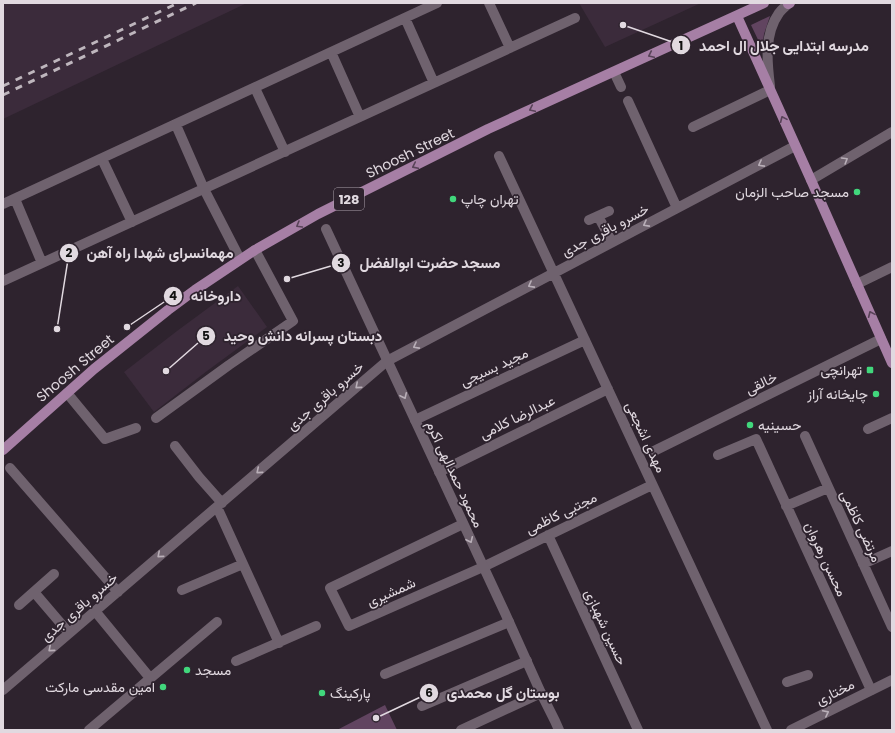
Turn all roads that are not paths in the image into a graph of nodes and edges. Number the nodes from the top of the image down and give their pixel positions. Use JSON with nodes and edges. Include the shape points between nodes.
{"nodes":[{"id":1,"x":436,"y":3,"type":"edge"},
{"id":2,"x":489,"y":3,"type":"edge"},
{"id":3,"x":764,"y":3,"type":"edge"},
{"id":4,"x":789,"y":3,"type":"edge"},
{"id":5,"x":737,"y":16,"type":"junction"},
{"id":6,"x":405,"y":18,"type":"junction"},
{"id":7,"x":575,"y":18,"type":"dead end"},
{"id":8,"x":510,"y":48,"type":"junction"},
{"id":9,"x":331,"y":52,"type":"junction"},
{"id":10,"x":614,"y":72,"type":"junction"},
{"id":11,"x":434,"y":82,"type":"junction"},
{"id":12,"x":621,"y":87,"type":"dead end"},
{"id":13,"x":255,"y":88,"type":"junction"},
{"id":14,"x":770,"y":90,"type":"junction"},
{"id":15,"x":628,"y":101,"type":"dead end"},
{"id":16,"x":360,"y":117,"type":"junction"},
{"id":17,"x":176,"y":125,"type":"junction"},
{"id":18,"x":693,"y":126,"type":"dead end"},
{"id":19,"x":892,"y":132,"type":"edge"},
{"id":20,"x":795,"y":146,"type":"junction"},
{"id":21,"x":285,"y":152,"type":"junction"},
{"id":22,"x":499,"y":156,"type":"dead end"},
{"id":23,"x":102,"y":159,"type":"junction"},
{"id":24,"x":811,"y":180,"type":"junction"},
{"id":25,"x":204,"y":189,"type":"junction"},
{"id":26,"x":14,"y":199,"type":"junction"},
{"id":27,"x":3,"y":204,"type":"edge"},
{"id":28,"x":677,"y":208,"type":"junction"},
{"id":29,"x":609,"y":211,"type":"dead end"},
{"id":30,"x":132,"y":222,"type":"junction"},
{"id":31,"x":326,"y":229,"type":"dead end"},
{"id":32,"x":612,"y":242,"type":"junction"},
{"id":33,"x":255,"y":250,"type":"junction"},
{"id":34,"x":240,"y":260,"type":"junction"},
{"id":35,"x":42,"y":263,"type":"junction"},
{"id":36,"x":892,"y":267,"type":"edge"},
{"id":37,"x":554,"y":273,"type":"junction"},
{"id":38,"x":3,"y":281,"type":"edge"},
{"id":39,"x":857,"y":284,"type":"junction"},
{"id":40,"x":881,"y":339,"type":"junction"},
{"id":41,"x":585,"y":340,"type":"junction"},
{"id":42,"x":387,"y":361,"type":"junction"},
{"id":43,"x":892,"y":361,"type":"edge"},
{"id":44,"x":608,"y":389,"type":"junction"},
{"id":45,"x":67,"y":393,"type":"junction"},
{"id":46,"x":156,"y":418,"type":"dead end"},
{"id":47,"x":892,"y":418,"type":"edge"},
{"id":48,"x":415,"y":420,"type":"junction"},
{"id":49,"x":136,"y":428,"type":"dead end"},
{"id":50,"x":868,"y":429,"type":"dead end"},
{"id":51,"x":805,"y":436,"type":"dead end"},
{"id":52,"x":175,"y":446,"type":"dead end"},
{"id":53,"x":3,"y":450,"type":"edge"},
{"id":54,"x":652,"y":452,"type":"dead end"},
{"id":55,"x":718,"y":455,"type":"dead end"},
{"id":56,"x":10,"y":468,"type":"dead end"},
{"id":57,"x":439,"y":472,"type":"junction"},
{"id":58,"x":652,"y":485,"type":"junction"},
{"id":59,"x":828,"y":488,"type":"junction"},
{"id":60,"x":219,"y":505,"type":"junction"},
{"id":61,"x":786,"y":506,"type":"junction"},
{"id":62,"x":463,"y":524,"type":"junction"},
{"id":63,"x":548,"y":535,"type":"junction"},
{"id":64,"x":892,"y":551,"type":"edge"},
{"id":65,"x":243,"y":564,"type":"junction"},
{"id":66,"x":864,"y":564,"type":"junction"},
{"id":67,"x":483,"y":567,"type":"junction"},
{"id":68,"x":54,"y":574,"type":"dead end"},
{"id":69,"x":182,"y":590,"type":"dead end"},
{"id":70,"x":34,"y":592,"type":"junction"},
{"id":71,"x":118,"y":592,"type":"junction"},
{"id":72,"x":20,"y":605,"type":"dead end"},
{"id":73,"x":95,"y":611,"type":"junction"},
{"id":74,"x":217,"y":622,"type":"dead end"},
{"id":75,"x":509,"y":622,"type":"junction"},
{"id":76,"x":316,"y":626,"type":"dead end"},
{"id":77,"x":892,"y":626,"type":"edge"},
{"id":78,"x":69,"y":633,"type":"junction"},
{"id":79,"x":279,"y":643,"type":"junction"},
{"id":80,"x":236,"y":661,"type":"dead end"},
{"id":81,"x":527,"y":661,"type":"junction"},
{"id":82,"x":385,"y":674,"type":"dead end"},
{"id":83,"x":808,"y":674,"type":"dead end"},
{"id":84,"x":150,"y":678,"type":"junction"},
{"id":85,"x":892,"y":680,"type":"edge"},
{"id":86,"x":787,"y":682,"type":"dead end"},
{"id":87,"x":3,"y":690,"type":"edge"},
{"id":88,"x":871,"y":690,"type":"junction"},
{"id":89,"x":541,"y":693,"type":"junction"},
{"id":90,"x":422,"y":706,"type":"dead end"},
{"id":91,"x":89,"y":730,"type":"edge"},
{"id":92,"x":461,"y":730,"type":"edge"},
{"id":93,"x":559,"y":730,"type":"edge"},
{"id":94,"x":638,"y":730,"type":"edge"},
{"id":95,"x":767,"y":730,"type":"edge"},
{"id":96,"x":791,"y":730,"type":"edge"}],
"edges":[{"from":1,"to":6,"type":"street"},
{"from":2,"to":8,"type":"street"},
{"from":3,"to":5,"type":"main road","name":"Shoosh Street","number":"128"},
{"from":4,"to":14,"type":"street","via":[[780,12],[770,30]]},
{"from":5,"to":10,"type":"main road","name":"Shoosh Street","number":"128","one_way":true},
{"from":5,"to":14,"type":"main road"},
{"from":6,"to":9,"type":"street"},
{"from":6,"to":11,"type":"street"},
{"from":7,"to":8,"type":"street"},
{"from":8,"to":11,"type":"street"},
{"from":9,"to":13,"type":"street"},
{"from":9,"to":16,"type":"street"},
{"from":10,"to":12,"type":"street"},
{"from":10,"to":33,"type":"main road","name":"Shoosh Street","number":"128","one_way":true,"via":[[488,129],[318,214]]},
{"from":11,"to":16,"type":"street"},
{"from":13,"to":17,"type":"street"},
{"from":13,"to":21,"type":"street"},
{"from":14,"to":18,"type":"street"},
{"from":20,"to":14,"type":"main road","one_way":true},
{"from":15,"to":28,"type":"street"},
{"from":16,"to":21,"type":"street"},
{"from":17,"to":23,"type":"street"},
{"from":17,"to":25,"type":"street"},
{"from":24,"to":19,"type":"street","one_way":true},
{"from":20,"to":24,"type":"main road"},
{"from":20,"to":28,"type":"street","name":"خسرو باقری جدی","one_way":true},
{"from":21,"to":25,"type":"street"},
{"from":22,"to":37,"type":"street","name":"مهدی اشجعی"},
{"from":23,"to":26,"type":"street"},
{"from":23,"to":30,"type":"street"},
{"from":24,"to":39,"type":"main road"},
{"from":25,"to":30,"type":"street"},
{"from":25,"to":34,"type":"street"},
{"from":26,"to":27,"type":"street"},
{"from":26,"to":35,"type":"street"},
{"from":28,"to":32,"type":"street","name":"خسرو باقری جدی","one_way":true},
{"from":29,"to":32,"type":"street","via":[[594,218]]},
{"from":30,"to":35,"type":"street"},
{"from":31,"to":42,"type":"street","name":"محمود حمدالهی اکرم"},
{"from":32,"to":37,"type":"street","name":"خسرو باقری جدی"},
{"from":33,"to":34,"type":"main road","name":"Shoosh Street","number":"128"},
{"from":33,"to":46,"type":"street","via":[[293,321]]},
{"from":34,"to":45,"type":"main road","name":"Shoosh Street","number":"128","via":[[168,310]]},
{"from":35,"to":38,"type":"street"},
{"from":36,"to":39,"type":"street"},
{"from":37,"to":41,"type":"street","name":"مهدی اشجعی"},
{"from":37,"to":42,"type":"street","name":"خسرو باقری جدی","one_way":true},
{"from":40,"to":39,"type":"main road","one_way":true},
{"from":40,"to":43,"type":"main road"},
{"from":40,"to":54,"type":"street","name":"خالقی"},
{"from":41,"to":44,"type":"street","name":"مهدی اشجعی"},
{"from":41,"to":48,"type":"street","name":"مجید بسیجی"},
{"from":42,"to":48,"type":"street","name":"محمود حمدالهی اکرم","one_way":true},
{"from":42,"to":60,"type":"street","name":"خسرو باقری جدی","one_way":true},
{"from":44,"to":57,"type":"street","name":"عبدالرضا کلامی"},
{"from":44,"to":58,"type":"street","name":"مهدی اشجعی"},
{"from":45,"to":49,"type":"street","via":[[105,439]]},
{"from":45,"to":53,"type":"main road","name":"Shoosh Street","number":"128"},
{"from":47,"to":50,"type":"street"},
{"from":48,"to":57,"type":"street","name":"محمود حمدالهی اکرم"},
{"from":51,"to":59,"type":"street","name":"مرتضی کاظمی"},
{"from":52,"to":60,"type":"street"},
{"from":55,"to":61,"type":"street","name":"محسن رهروان","via":[[756,439]]},
{"from":56,"to":71,"type":"street"},
{"from":57,"to":62,"type":"street","name":"محمود حمدالهی اکرم"},
{"from":58,"to":63,"type":"street","name":"مجتبی کاظمی"},
{"from":58,"to":95,"type":"street","name":"مهدی اشجعی"},
{"from":59,"to":61,"type":"street"},
{"from":59,"to":66,"type":"street","name":"مرتضی کاظمی"},
{"from":60,"to":65,"type":"street"},
{"from":60,"to":71,"type":"street","name":"خسرو باقری جدی","one_way":true},
{"from":61,"to":88,"type":"street","name":"محسن رهروان"},
{"from":62,"to":67,"type":"street","name":"محمود حمدالهی اکرم","one_way":true},
{"from":62,"to":67,"type":"street","name":"شمشیری","via":[[330,588],[349,626]]},
{"from":63,"to":67,"type":"street","name":"مجتبی کاظمی"},
{"from":63,"to":94,"type":"street","name":"حسین شهبازی"},
{"from":64,"to":66,"type":"street"},
{"from":65,"to":69,"type":"street"},
{"from":65,"to":79,"type":"street"},
{"from":66,"to":77,"type":"street","name":"مرتضی کاظمی"},
{"from":67,"to":75,"type":"street","name":"محمود حمدالهی اکرم"},
{"from":68,"to":70,"type":"street"},
{"from":70,"to":72,"type":"street"},
{"from":70,"to":78,"type":"street"},
{"from":71,"to":73,"type":"street","name":"خسرو باقری جدی"},
{"from":73,"to":78,"type":"street","name":"خسرو باقری جدی"},
{"from":73,"to":84,"type":"street"},
{"from":74,"to":84,"type":"street"},
{"from":75,"to":81,"type":"street","name":"محمود حمدالهی اکرم"},
{"from":75,"to":82,"type":"street"},
{"from":76,"to":79,"type":"street"},
{"from":78,"to":87,"type":"street","name":"خسرو باقری جدی","one_way":true},
{"from":79,"to":80,"type":"street"},
{"from":81,"to":89,"type":"street","name":"محمود حمدالهی اکرم"},
{"from":81,"to":90,"type":"street"},
{"from":83,"to":86,"type":"street"},
{"from":84,"to":91,"type":"street"},
{"from":85,"to":88,"type":"street","name":"مختاری"},
{"from":96,"to":88,"type":"street","name":"مختاری","one_way":true},
{"from":89,"to":92,"type":"street"},
{"from":89,"to":93,"type":"street","name":"محمود حمدالهی اکرم"}]}
